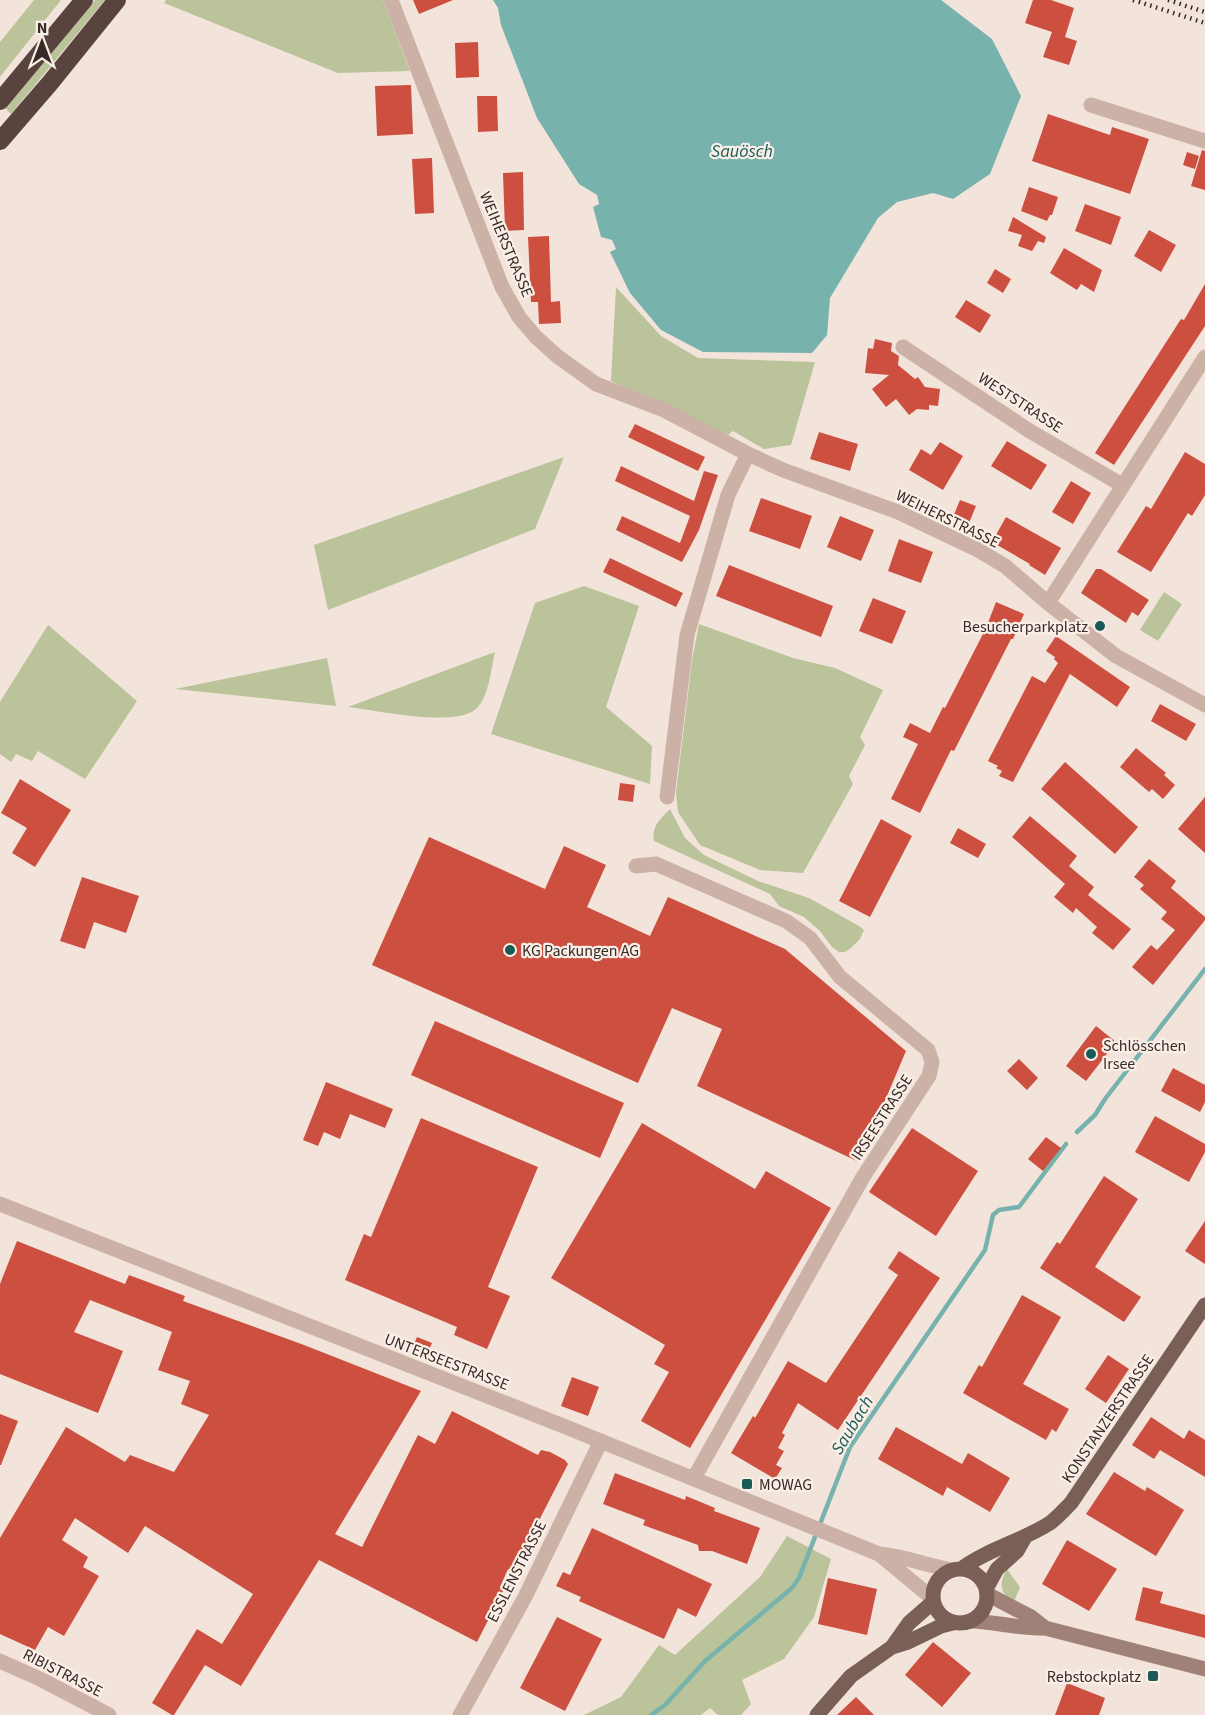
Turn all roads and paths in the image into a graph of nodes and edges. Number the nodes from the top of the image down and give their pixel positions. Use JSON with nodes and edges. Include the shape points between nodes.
{"nodes":[{"id":1,"x":84,"y":0,"type":"edge"},
{"id":2,"x":117,"y":0,"type":"edge"},
{"id":3,"x":391,"y":0,"type":"edge"},
{"id":4,"x":0,"y":101,"type":"edge"},
{"id":5,"x":1091,"y":105,"type":"dead end"},
{"id":6,"x":0,"y":141,"type":"edge"},
{"id":7,"x":1205,"y":141,"type":"edge"},
{"id":8,"x":903,"y":347,"type":"dead end"},
{"id":9,"x":1205,"y":357,"type":"edge"},
{"id":10,"x":748,"y":454,"type":"junction"},
{"id":11,"x":1122,"y":485,"type":"junction"},
{"id":12,"x":1048,"y":603,"type":"junction"},
{"id":13,"x":1205,"y":705,"type":"edge"},
{"id":14,"x":667,"y":797,"type":"dead end"},
{"id":15,"x":636,"y":866,"type":"dead end"},
{"id":16,"x":0,"y":1204,"type":"edge"},
{"id":17,"x":1205,"y":1306,"type":"edge"},
{"id":18,"x":601,"y":1441,"type":"junction"},
{"id":19,"x":694,"y":1478,"type":"junction"},
{"id":20,"x":1025,"y":1537,"type":"junction"},
{"id":21,"x":879,"y":1554,"type":"junction"},
{"id":22,"x":957,"y":1570,"type":"junction"},
{"id":23,"x":986,"y":1592,"type":"junction"},
{"id":24,"x":932,"y":1600,"type":"junction"},
{"id":25,"x":971,"y":1621,"type":"junction"},
{"id":26,"x":953,"y":1623,"type":"junction"},
{"id":27,"x":1045,"y":1628,"type":"junction"},
{"id":28,"x":892,"y":1647,"type":"junction"},
{"id":29,"x":0,"y":1661,"type":"edge"},
{"id":30,"x":1205,"y":1670,"type":"edge"},
{"id":31,"x":109,"y":1715,"type":"edge"},
{"id":32,"x":460,"y":1715,"type":"edge"},
{"id":33,"x":817,"y":1715,"type":"edge"}],
"edges":[{"from":1,"to":4,"type":"highway"},
{"from":2,"to":6,"type":"highway"},
{"from":3,"to":10,"type":"street","name":"WEIHERSTRASSE","via":[[502,287],[519,317],[557,356],[596,384],[664,410]]},
{"from":5,"to":7,"type":"street"},
{"from":8,"to":11,"type":"street","name":"WESTSTRASSE","via":[[1029,430]]},
{"from":9,"to":11,"type":"street"},
{"from":10,"to":12,"type":"street","name":"WEIHERSTRASSE","via":[[898,512],[978,550],[1005,566]]},
{"from":10,"to":14,"type":"street","via":[[728,495],[687,635]]},
{"from":11,"to":12,"type":"street"},
{"from":12,"to":13,"type":"street","name":"WEIHERSTRASSE","via":[[1116,656]]},
{"from":15,"to":19,"type":"street","name":"IRSEESTRASSE","via":[[656,864],[786,921],[810,938],[840,977],[928,1050],[932,1062],[929,1076],[863,1177]]},
{"from":16,"to":18,"type":"street","name":"UNTERSEESTRASSE"},
{"from":17,"to":20,"type":"main road","name":"KONSTANZERSTRASSE","via":[[1071,1503],[1051,1522]]},
{"from":18,"to":19,"type":"street","name":"UNTERSEESTRASSE"},
{"from":18,"to":32,"type":"street","name":"ESSLENSTRASSE","via":[[525,1597]]},
{"from":19,"to":21,"type":"street","name":"UNTERSEESTRASSE"},
{"from":20,"to":22,"type":"main road","name":"KONSTANZERSTRASSE"},
{"from":20,"to":23,"type":"main road","name":"KONSTANZERSTRASSE","via":[[1017,1551],[997,1569]]},
{"from":21,"to":22,"type":"street","name":"UNTERSEESTRASSE"},
{"from":21,"to":24,"type":"street","name":"UNTERSEESTRASSE"},
{"from":22,"to":23,"type":"main road","via":[[977,1575]]},
{"from":22,"to":24,"type":"main road","via":[[938,1580]]},
{"from":23,"to":25,"type":"main road","via":[[981,1613]]},
{"from":23,"to":27,"type":"main road"},
{"from":24,"to":26,"type":"main road","via":[[940,1615]]},
{"from":24,"to":28,"type":"main road","via":[[904,1628]]},
{"from":25,"to":26,"type":"main road"},
{"from":25,"to":27,"type":"main road"},
{"from":26,"to":28,"type":"main road"},
{"from":27,"to":30,"type":"main road"},
{"from":28,"to":33,"type":"main road","via":[[851,1676]]},
{"from":29,"to":31,"type":"street","name":"RIBISTRASSE"}]}
